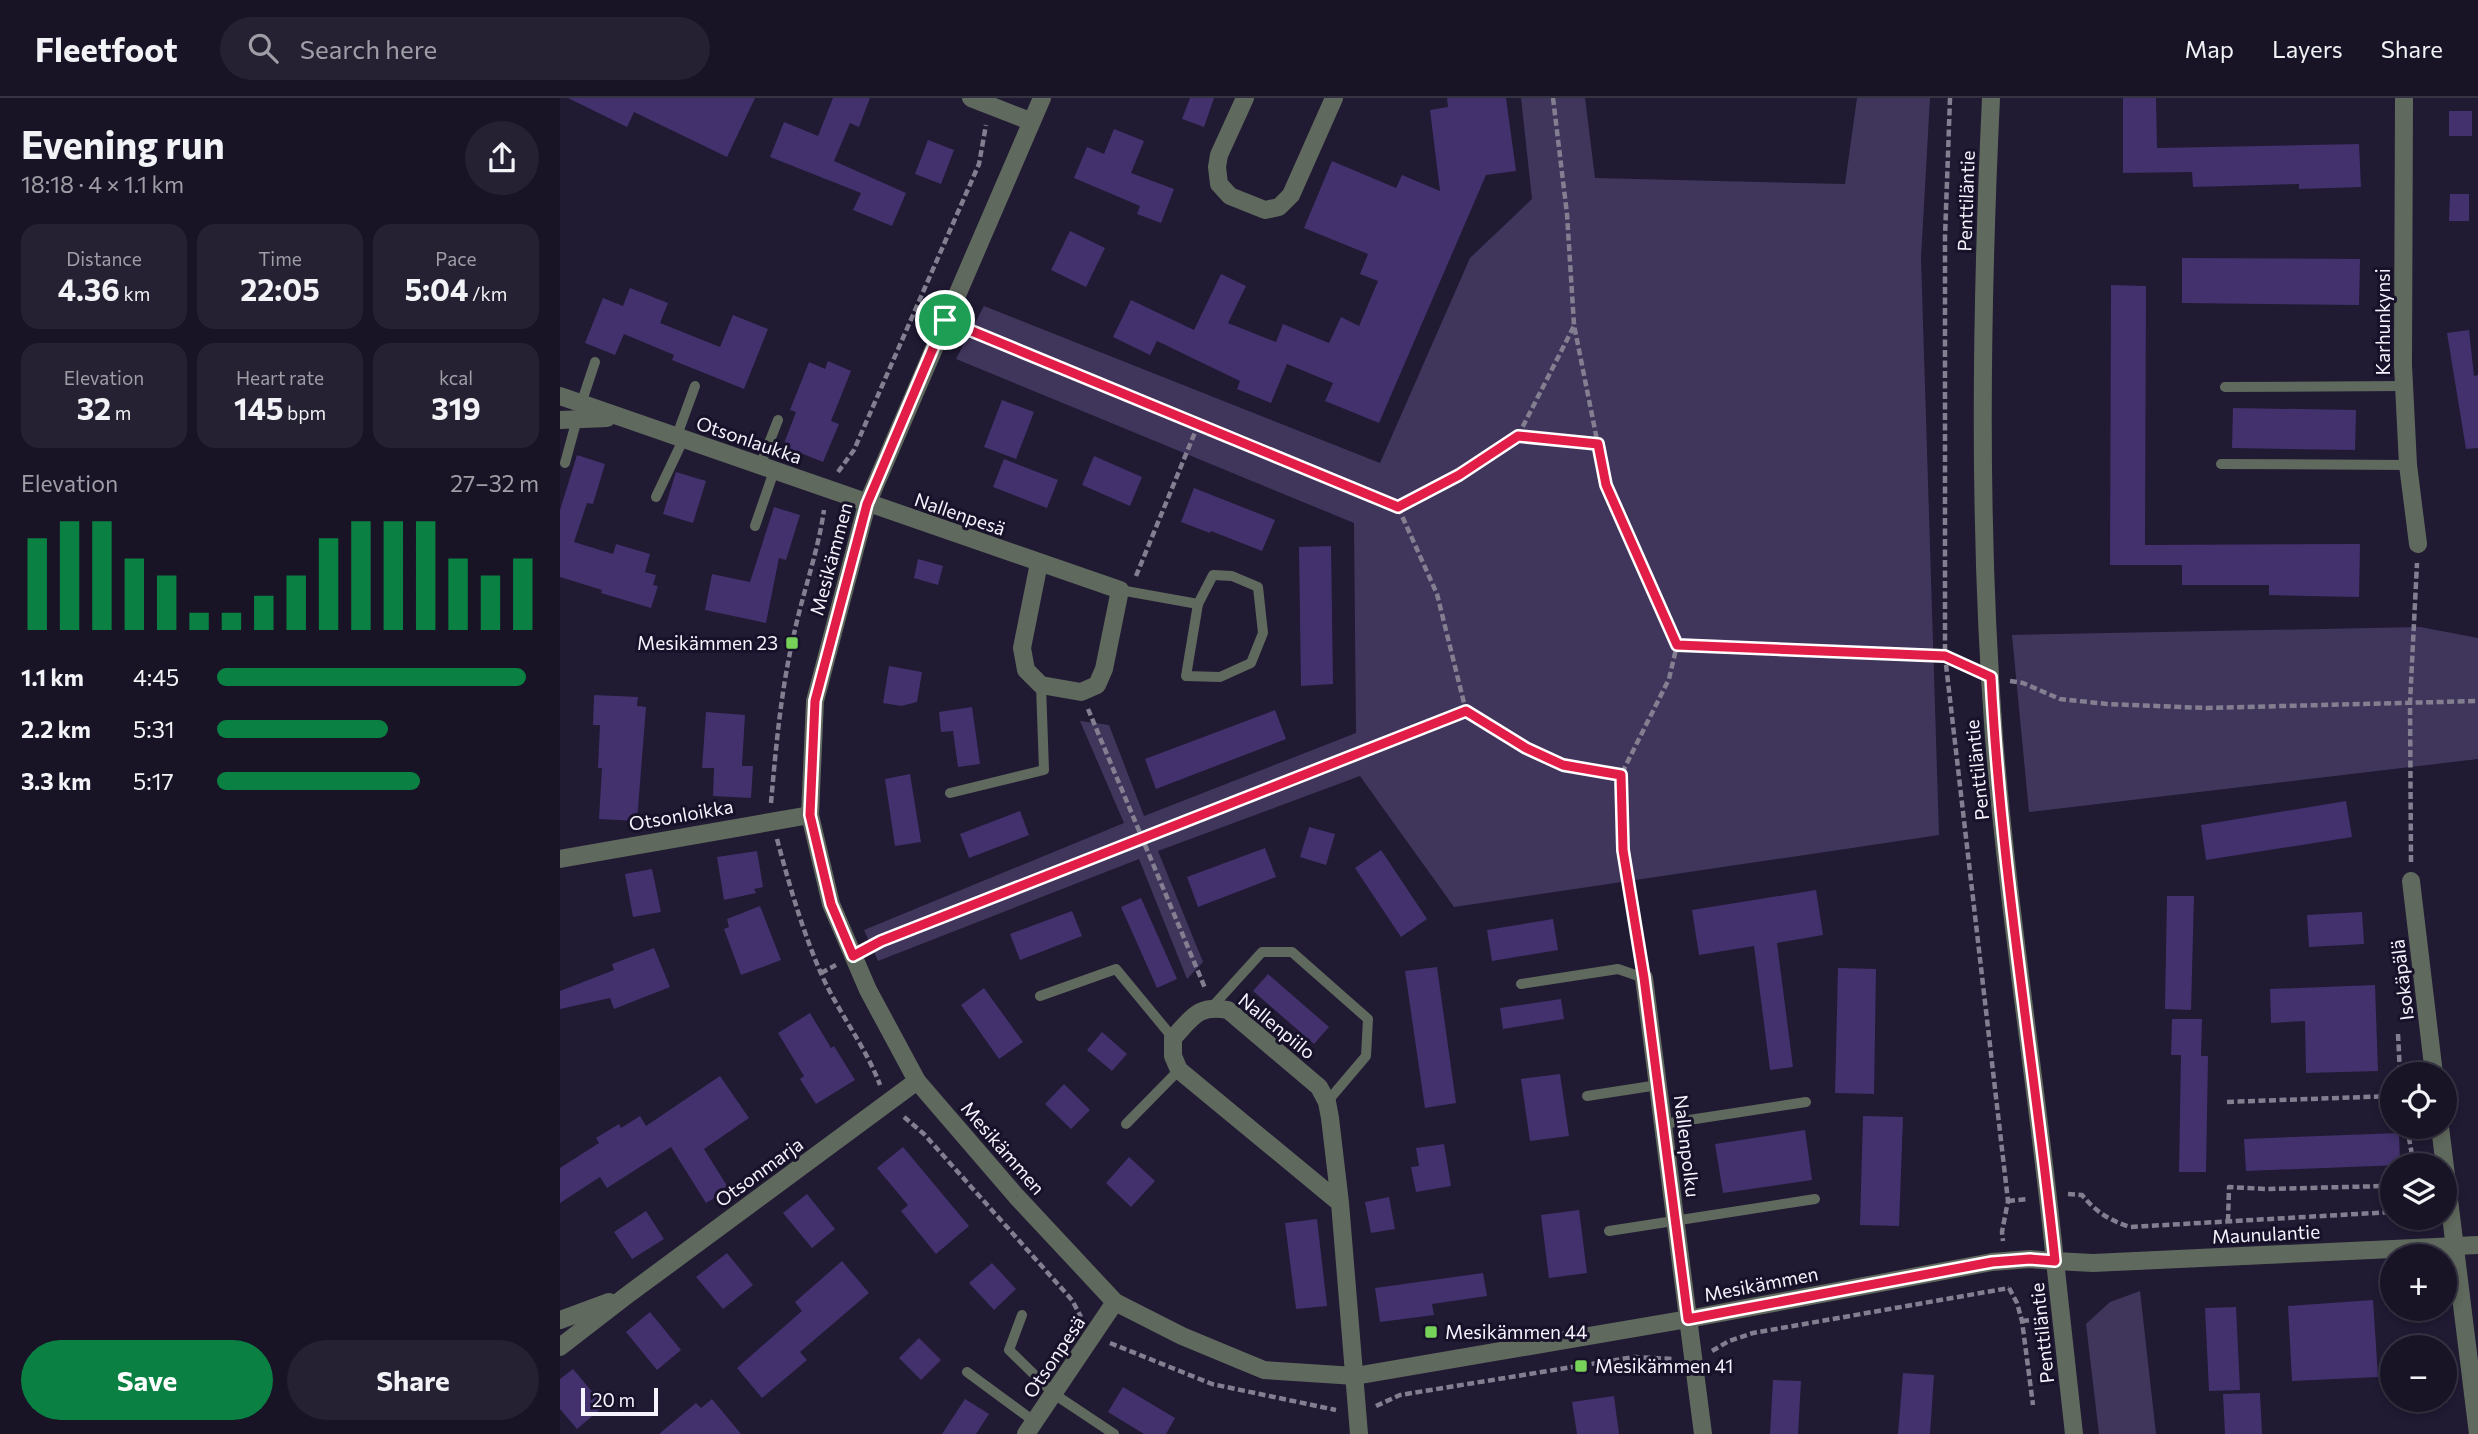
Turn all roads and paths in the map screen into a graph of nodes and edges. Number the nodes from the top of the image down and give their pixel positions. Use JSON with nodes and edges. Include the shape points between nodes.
{"nodes":[{"id":1,"x":971,"y":98,"type":"edge"},
{"id":2,"x":1042,"y":98,"type":"edge"},
{"id":3,"x":1245,"y":98,"type":"edge"},
{"id":4,"x":1334,"y":98,"type":"edge"},
{"id":5,"x":1553,"y":98,"type":"edge"},
{"id":6,"x":1950,"y":98,"type":"edge"},
{"id":7,"x":1991,"y":98,"type":"edge"},
{"id":8,"x":2404,"y":98,"type":"edge"},
{"id":9,"x":1030,"y":121,"type":"junction"},
{"id":10,"x":916,"y":309,"type":"dead end"},
{"id":11,"x":945,"y":320,"type":"junction"},
{"id":12,"x":1574,"y":325,"type":"junction"},
{"id":13,"x":596,"y":362,"type":"dead end"},
{"id":14,"x":695,"y":386,"type":"dead end"},
{"id":15,"x":2404,"y":386,"type":"junction"},
{"id":16,"x":2225,"y":387,"type":"dead end"},
{"id":17,"x":560,"y":396,"type":"edge"},
{"id":18,"x":573,"y":414,"type":"edge"},
{"id":19,"x":778,"y":420,"type":"dead end"},
{"id":20,"x":1198,"y":425,"type":"junction"},
{"id":21,"x":1518,"y":436,"type":"junction"},
{"id":22,"x":680,"y":439,"type":"junction"},
{"id":23,"x":1598,"y":444,"type":"junction"},
{"id":24,"x":565,"y":463,"type":"dead end"},
{"id":25,"x":2221,"y":464,"type":"dead end"},
{"id":26,"x":2408,"y":465,"type":"junction"},
{"id":27,"x":767,"y":469,"type":"junction"},
{"id":28,"x":656,"y":497,"type":"dead end"},
{"id":29,"x":867,"y":504,"type":"junction"},
{"id":30,"x":1398,"y":507,"type":"junction"},
{"id":31,"x":755,"y":526,"type":"dead end"},
{"id":32,"x":2418,"y":544,"type":"joint"},
{"id":33,"x":1039,"y":563,"type":"junction"},
{"id":34,"x":1120,"y":590,"type":"junction"},
{"id":35,"x":1198,"y":604,"type":"junction"},
{"id":36,"x":1677,"y":645,"type":"junction"},
{"id":37,"x":1945,"y":656,"type":"junction"},
{"id":38,"x":1991,"y":677,"type":"junction"},
{"id":39,"x":1041,"y":685,"type":"junction"},
{"id":40,"x":1081,"y":692,"type":"junction"},
{"id":41,"x":2478,"y":701,"type":"edge"},
{"id":42,"x":2410,"y":703,"type":"junction"},
{"id":43,"x":1466,"y":711,"type":"junction"},
{"id":44,"x":1621,"y":775,"type":"junction"},
{"id":45,"x":950,"y":793,"type":"dead end"},
{"id":46,"x":810,"y":815,"type":"junction"},
{"id":47,"x":1142,"y":838,"type":"junction"},
{"id":48,"x":560,"y":859,"type":"edge"},
{"id":49,"x":2412,"y":881,"type":"joint"},
{"id":50,"x":853,"y":956,"type":"junction"},
{"id":51,"x":821,"y":973,"type":"dead end"},
{"id":52,"x":1644,"y":978,"type":"junction"},
{"id":53,"x":1521,"y":984,"type":"dead end"},
{"id":54,"x":1040,"y":996,"type":"dead end"},
{"id":55,"x":1212,"y":1007,"type":"junction"},
{"id":56,"x":2398,"y":1034,"type":"dead end"},
{"id":57,"x":1173,"y":1038,"type":"junction"},
{"id":58,"x":2399,"y":1062,"type":"edge"},
{"id":59,"x":2433,"y":1062,"type":"edge"},
{"id":60,"x":1178,"y":1070,"type":"junction"},
{"id":61,"x":917,"y":1081,"type":"junction"},
{"id":62,"x":1658,"y":1085,"type":"junction"},
{"id":63,"x":1587,"y":1096,"type":"dead end"},
{"id":64,"x":2380,"y":1096,"type":"edge"},
{"id":65,"x":1327,"y":1102,"type":"junction"},
{"id":66,"x":1806,"y":1102,"type":"dead end"},
{"id":67,"x":2227,"y":1102,"type":"dead end"},
{"id":68,"x":1126,"y":1124,"type":"dead end"},
{"id":69,"x":1663,"y":1124,"type":"junction"},
{"id":70,"x":2442,"y":1139,"type":"edge"},
{"id":71,"x":2380,"y":1186,"type":"edge"},
{"id":72,"x":2048,"y":1196,"type":"junction"},
{"id":73,"x":1815,"y":1199,"type":"dead end"},
{"id":74,"x":2008,"y":1201,"type":"junction"},
{"id":75,"x":1340,"y":1203,"type":"junction"},
{"id":76,"x":2380,"y":1213,"type":"edge"},
{"id":77,"x":2228,"y":1221,"type":"junction"},
{"id":78,"x":1676,"y":1222,"type":"junction"},
{"id":79,"x":1609,"y":1231,"type":"dead end"},
{"id":80,"x":2455,"y":1244,"type":"edge"},
{"id":81,"x":2478,"y":1245,"type":"edge"},
{"id":82,"x":2457,"y":1246,"type":"edge"},
{"id":83,"x":2380,"y":1250,"type":"edge"},
{"id":84,"x":2005,"y":1261,"type":"junction"},
{"id":85,"x":2055,"y":1261,"type":"junction"},
{"id":86,"x":2457,"y":1262,"type":"edge"},
{"id":87,"x":626,"y":1296,"type":"junction"},
{"id":88,"x":1115,"y":1303,"type":"junction"},
{"id":89,"x":1021,"y":1315,"type":"dead end"},
{"id":90,"x":1688,"y":1319,"type":"junction"},
{"id":91,"x":560,"y":1320,"type":"edge"},
{"id":92,"x":560,"y":1347,"type":"edge"},
{"id":93,"x":967,"y":1372,"type":"dead end"},
{"id":94,"x":1355,"y":1376,"type":"junction"},
{"id":95,"x":1054,"y":1394,"type":"junction"},
{"id":96,"x":2033,"y":1405,"type":"dead end"},
{"id":97,"x":1031,"y":1428,"type":"edge"},
{"id":98,"x":1114,"y":1434,"type":"edge"},
{"id":99,"x":1359,"y":1434,"type":"edge"},
{"id":100,"x":1703,"y":1434,"type":"edge"},
{"id":101,"x":2074,"y":1434,"type":"edge"},
{"id":102,"x":2478,"y":1434,"type":"edge"}],
"edges":[{"from":1,"to":9,"type":"street"},
{"from":2,"to":9,"type":"street","name":"Mesikämmen"},
{"from":3,"to":4,"type":"street","via":[[1219,155],[1219,184],[1230,196],[1265,210],[1279,206],[1291,195]]},
{"from":5,"to":12,"type":"path"},
{"from":6,"to":37,"type":"path","via":[[1945,237]]},
{"from":7,"to":38,"type":"street","name":"Penttiläntie","via":[[1985,237],[1984,529]]},
{"from":8,"to":15,"type":"street","name":"Karhunkynsi"},
{"from":9,"to":11,"type":"street","name":"Mesikämmen"},
{"from":10,"to":11,"type":"path"},
{"from":11,"to":20,"type":"path"},
{"from":11,"to":29,"type":"street","name":"Mesikämmen"},
{"from":12,"to":21,"type":"path"},
{"from":12,"to":23,"type":"path"},
{"from":13,"to":18,"type":"lane"},
{"from":14,"to":22,"type":"lane"},
{"from":15,"to":16,"type":"lane"},
{"from":15,"to":26,"type":"street","name":"Karhunkynsi"},
{"from":17,"to":18,"type":"street","name":"Otsonlaukka"},
{"from":18,"to":22,"type":"street","name":"Otsonlaukka","via":[[617,418]]},
{"from":18,"to":24,"type":"lane"},
{"from":19,"to":27,"type":"lane"},
{"from":20,"to":30,"type":"path"},
{"from":20,"to":34,"type":"path","via":[[1132,584]]},
{"from":21,"to":23,"type":"path"},
{"from":21,"to":30,"type":"path","via":[[1459,475]]},
{"from":22,"to":27,"type":"street","name":"Otsonlaukka"},
{"from":22,"to":28,"type":"lane"},
{"from":23,"to":36,"type":"path","via":[[1606,485]]},
{"from":25,"to":26,"type":"lane"},
{"from":26,"to":32,"type":"street","name":"Karhunkynsi"},
{"from":27,"to":29,"type":"street","name":"Otsonlaukka"},
{"from":27,"to":31,"type":"lane"},
{"from":29,"to":33,"type":"street","name":"Nallenpesä"},
{"from":29,"to":46,"type":"street","name":"Mesikämmen","via":[[815,701]]},
{"from":30,"to":43,"type":"path","via":[[1437,594]]},
{"from":32,"to":42,"type":"path"},
{"from":33,"to":34,"type":"street","name":"Nallenpesä"},
{"from":33,"to":39,"type":"street","via":[[1022,648],[1026,670]]},
{"from":34,"to":35,"type":"lane"},
{"from":34,"to":40,"type":"street","via":[[1104,668],[1097,685]]},
{"from":35,"to":35,"type":"lane","via":[[1186,676],[1220,677],[1251,663],[1264,634],[1258,587],[1232,576],[1213,575]]},
{"from":36,"to":37,"type":"path"},
{"from":36,"to":44,"type":"path","via":[[1669,679]]},
{"from":37,"to":38,"type":"path"},
{"from":37,"to":74,"type":"path"},
{"from":38,"to":42,"type":"path","via":[[2023,683],[2060,699],[2107,704],[2206,708]]},
{"from":38,"to":72,"type":"street","name":"Penttiläntie","via":[[1994,738]]},
{"from":39,"to":40,"type":"street"},
{"from":39,"to":45,"type":"lane","via":[[1044,770]]},
{"from":40,"to":47,"type":"path"},
{"from":41,"to":42,"type":"path"},
{"from":42,"to":49,"type":"path"},
{"from":43,"to":44,"type":"path","via":[[1563,765]]},
{"from":43,"to":47,"type":"path"},
{"from":44,"to":52,"type":"path","via":[[1623,850]]},
{"from":46,"to":48,"type":"street","name":"Otsonloikka"},
{"from":46,"to":50,"type":"street","name":"Mesikämmen","via":[[831,904]]},
{"from":47,"to":50,"type":"path"},
{"from":47,"to":55,"type":"path"},
{"from":49,"to":59,"type":"street","name":"Isokäpälä"},
{"from":50,"to":51,"type":"path"},
{"from":50,"to":61,"type":"street","name":"Mesikämmen"},
{"from":52,"to":53,"type":"lane","via":[[1618,969]]},
{"from":52,"to":62,"type":"street","name":"Nallenpolku"},
{"from":54,"to":57,"type":"lane","via":[[1116,969]]},
{"from":55,"to":57,"type":"street","name":"Nallenpiilo","via":[[1199,1011]]},
{"from":55,"to":65,"type":"street","name":"Nallenpiilo","via":[[1228,1010],[1318,1087]]},
{"from":55,"to":65,"type":"lane","via":[[1262,952],[1292,952],[1368,1019],[1366,1056]]},
{"from":56,"to":58,"type":"path"},
{"from":57,"to":60,"type":"street"},
{"from":60,"to":68,"type":"lane"},
{"from":60,"to":75,"type":"street"},
{"from":61,"to":87,"type":"street","name":"Otsonmarja"},
{"from":61,"to":88,"type":"street","name":"Mesikämmen"},
{"from":62,"to":63,"type":"lane"},
{"from":62,"to":69,"type":"street","name":"Nallenpolku"},
{"from":64,"to":67,"type":"path"},
{"from":65,"to":75,"type":"street"},
{"from":66,"to":69,"type":"lane"},
{"from":69,"to":78,"type":"street","name":"Nallenpolku"},
{"from":70,"to":80,"type":"street"},
{"from":71,"to":77,"type":"path","via":[[2228,1187]]},
{"from":72,"to":74,"type":"path"},
{"from":72,"to":77,"type":"path","via":[[2082,1195],[2109,1220],[2130,1227]]},
{"from":72,"to":85,"type":"street","name":"Penttiläntie"},
{"from":73,"to":78,"type":"lane"},
{"from":74,"to":84,"type":"path","via":[[2002,1232]]},
{"from":75,"to":94,"type":"street"},
{"from":76,"to":77,"type":"path"},
{"from":78,"to":79,"type":"lane"},
{"from":78,"to":90,"type":"street","name":"Nallenpolku"},
{"from":81,"to":82,"type":"street","name":"Maunulantie"},
{"from":83,"to":85,"type":"street","name":"Maunulantie","via":[[2093,1264]]},
{"from":84,"to":85,"type":"street","name":"Mesikämmen"},
{"from":84,"to":90,"type":"street","name":"Mesikämmen"},
{"from":84,"to":96,"type":"path","via":[[2009,1288],[2022,1321]]},
{"from":85,"to":101,"type":"street","name":"Penttiläntie"},
{"from":86,"to":102,"type":"street"},
{"from":87,"to":91,"type":"street","name":"Otsonmarja"},
{"from":87,"to":92,"type":"street","name":"Otsonmarja"},
{"from":88,"to":94,"type":"street","name":"Mesikämmen","via":[[1264,1370]]},
{"from":88,"to":95,"type":"street","name":"Otsonpesä"},
{"from":89,"to":95,"type":"lane","via":[[1009,1350]]},
{"from":90,"to":94,"type":"street","name":"Mesikämmen"},
{"from":90,"to":100,"type":"street","name":"Nallenpolku"},
{"from":93,"to":97,"type":"lane"},
{"from":94,"to":99,"type":"street"},
{"from":95,"to":97,"type":"street","name":"Otsonpesä"},
{"from":95,"to":98,"type":"lane"}]}
